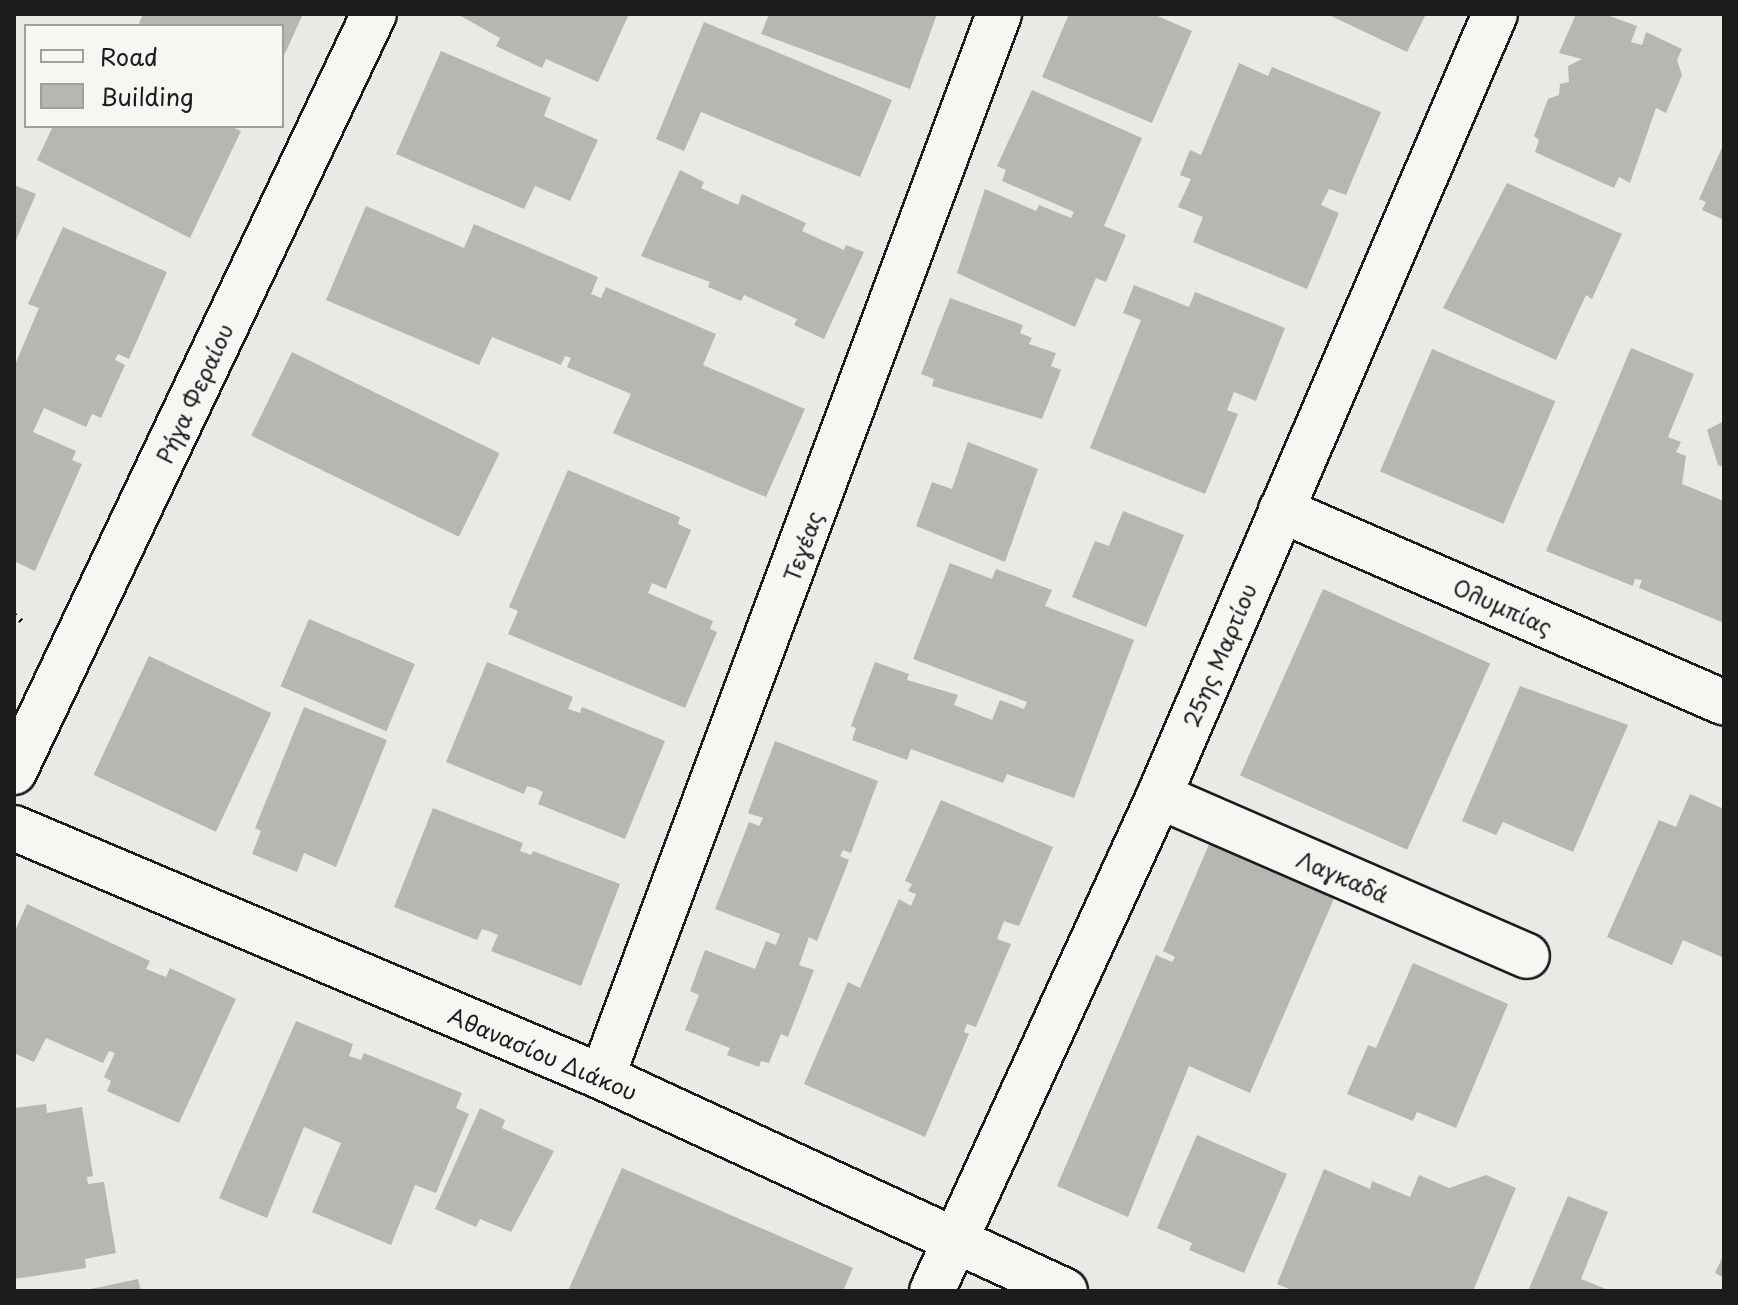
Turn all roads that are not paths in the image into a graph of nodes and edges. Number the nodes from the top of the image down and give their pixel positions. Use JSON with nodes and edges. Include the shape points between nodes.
{"nodes":[{"id":1,"x":374,"y":14,"type":"edge"},
{"id":2,"x":999,"y":14,"type":"edge"},
{"id":3,"x":1495,"y":14,"type":"edge"},
{"id":4,"x":1281,"y":510,"type":"junction"},
{"id":5,"x":1724,"y":703,"type":"edge"},
{"id":6,"x":14,"y":772,"type":"edge"},
{"id":7,"x":1159,"y":796,"type":"junction"},
{"id":8,"x":14,"y":828,"type":"edge"},
{"id":9,"x":1527,"y":956,"type":"dead end"},
{"id":10,"x":602,"y":1077,"type":"junction"},
{"id":11,"x":954,"y":1244,"type":"junction"},
{"id":12,"x":932,"y":1291,"type":"edge"},
{"id":13,"x":1065,"y":1291,"type":"edge"}],
"edges":[{"from":1,"to":6,"type":"street","name":"Ρήγα Φεραίου"},
{"from":2,"to":10,"type":"street","name":"Τεγέας"},
{"from":3,"to":4,"type":"street","name":"25ης Μαρτίου"},
{"from":4,"to":5,"type":"street","name":"Ολυμπίας"},
{"from":4,"to":7,"type":"street","name":"25ης Μαρτίου"},
{"from":7,"to":9,"type":"street","name":"Λαγκαδά"},
{"from":7,"to":11,"type":"street","name":"25ης Μαρτίου"},
{"from":8,"to":10,"type":"street","name":"Αθανασίου Διάκου"},
{"from":10,"to":11,"type":"street","name":"Αθανασίου Διάκου"},
{"from":11,"to":12,"type":"street","name":"25ης Μαρτίου"},
{"from":11,"to":13,"type":"street","name":"Αθανασίου Διάκου"}]}
